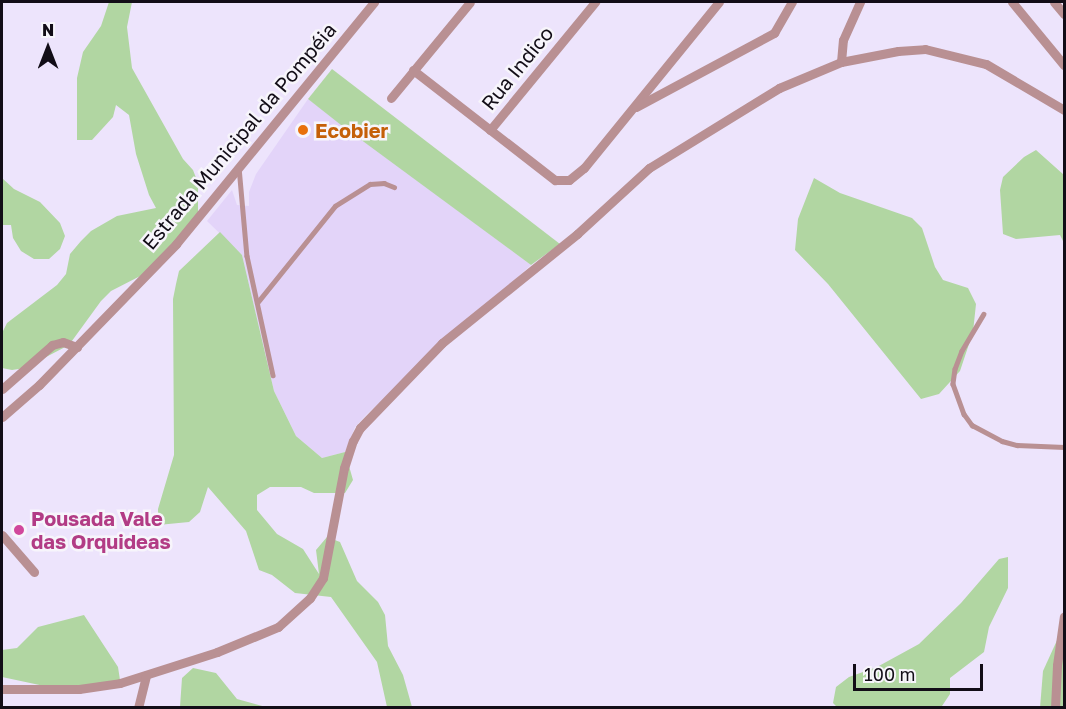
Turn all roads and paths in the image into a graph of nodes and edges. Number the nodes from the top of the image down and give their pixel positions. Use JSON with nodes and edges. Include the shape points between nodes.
{"nodes":[{"id":1,"x":374,"y":2,"type":"edge"},
{"id":2,"x":470,"y":2,"type":"edge"},
{"id":3,"x":595,"y":2,"type":"edge"},
{"id":4,"x":719,"y":2,"type":"edge"},
{"id":5,"x":792,"y":2,"type":"edge"},
{"id":6,"x":860,"y":2,"type":"edge"},
{"id":7,"x":1012,"y":2,"type":"edge"},
{"id":8,"x":1054,"y":2,"type":"edge"},
{"id":9,"x":1064,"y":12,"type":"edge"},
{"id":10,"x":841,"y":62,"type":"junction"},
{"id":11,"x":1065,"y":65,"type":"edge"},
{"id":12,"x":413,"y":70,"type":"junction"},
{"id":13,"x":391,"y":98,"type":"dead end"},
{"id":14,"x":631,"y":110,"type":"junction"},
{"id":15,"x":1065,"y":110,"type":"edge"},
{"id":16,"x":490,"y":130,"type":"junction"},
{"id":17,"x":239,"y":167,"type":"junction"},
{"id":18,"x":394,"y":187,"type":"dead end"},
{"id":19,"x":257,"y":303,"type":"junction"},
{"id":20,"x":984,"y":314,"type":"dead end"},
{"id":21,"x":77,"y":347,"type":"junction"},
{"id":22,"x":273,"y":375,"type":"dead end"},
{"id":23,"x":2,"y":389,"type":"edge"},
{"id":24,"x":2,"y":417,"type":"edge"},
{"id":25,"x":1065,"y":447,"type":"edge"},
{"id":26,"x":2,"y":534,"type":"edge"},
{"id":27,"x":34,"y":572,"type":"dead end"},
{"id":28,"x":1065,"y":616,"type":"edge"},
{"id":29,"x":146,"y":675,"type":"junction"},
{"id":30,"x":2,"y":689,"type":"edge"},
{"id":31,"x":138,"y":708,"type":"edge"},
{"id":32,"x":1055,"y":708,"type":"edge"}],
"edges":[{"from":1,"to":17,"type":"street","name":"Estrada Municipal da Pompéia"},
{"from":2,"to":12,"type":"street"},
{"from":3,"to":16,"type":"street","name":"Rua Indico"},
{"from":4,"to":14,"type":"street"},
{"from":5,"to":14,"type":"street","via":[[779,26],[765,39]]},
{"from":6,"to":10,"type":"street","via":[[843,40]]},
{"from":7,"to":11,"type":"street"},
{"from":8,"to":9,"type":"street"},
{"from":10,"to":15,"type":"street","via":[[898,51],[932,50],[986,64]]},
{"from":10,"to":29,"type":"street","via":[[780,88],[667,155],[442,343],[357,432],[344,468],[327,564],[310,598],[278,627]]},
{"from":12,"to":13,"type":"street"},
{"from":12,"to":16,"type":"street"},
{"from":14,"to":16,"type":"street","via":[[584,168],[569,180],[555,180]]},
{"from":17,"to":19,"type":"lane","via":[[247,256]]},
{"from":17,"to":21,"type":"street","name":"Estrada Municipal da Pompéia","via":[[176,244]]},
{"from":18,"to":19,"type":"lane","via":[[370,184],[334,206]]},
{"from":19,"to":22,"type":"lane"},
{"from":20,"to":25,"type":"lane","via":[[955,369],[953,384],[964,414],[972,425],[1002,441]]},
{"from":21,"to":23,"type":"street","via":[[63,342],[52,345]]},
{"from":21,"to":24,"type":"street","name":"Estrada Municipal da Pompéia"},
{"from":26,"to":27,"type":"street"},
{"from":28,"to":32,"type":"street"},
{"from":29,"to":30,"type":"street","via":[[79,689]]},
{"from":29,"to":31,"type":"street"}]}
